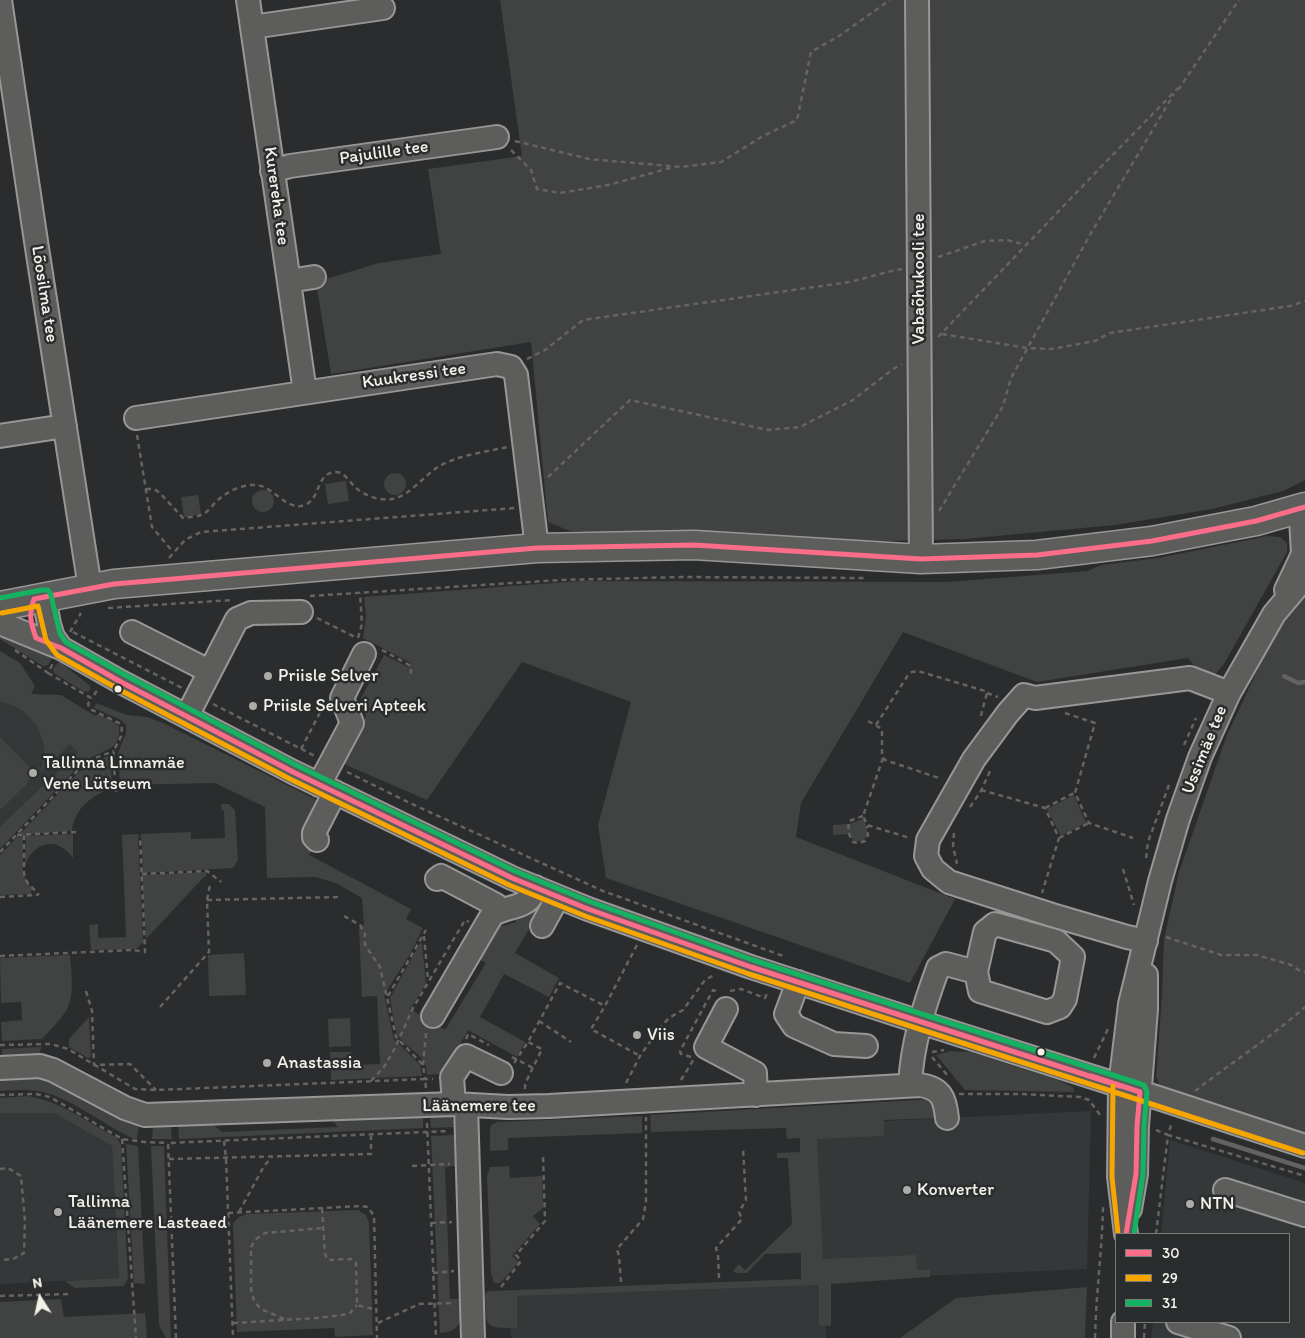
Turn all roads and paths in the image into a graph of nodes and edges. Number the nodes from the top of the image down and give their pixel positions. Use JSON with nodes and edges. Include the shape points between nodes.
{"nodes":[{"id":1,"x":0,"y":0,"type":"edge"},
{"id":2,"x":248,"y":0,"type":"edge"},
{"id":3,"x":890,"y":0,"type":"edge"},
{"id":4,"x":917,"y":0,"type":"edge"},
{"id":5,"x":1239,"y":0,"type":"edge"},
{"id":6,"x":383,"y":8,"type":"dead end"},
{"id":7,"x":252,"y":27,"type":"junction"},
{"id":8,"x":1178,"y":88,"type":"junction"},
{"id":9,"x":497,"y":137,"type":"junction"},
{"id":10,"x":678,"y":166,"type":"junction"},
{"id":11,"x":272,"y":171,"type":"junction"},
{"id":12,"x":1026,"y":245,"type":"junction"},
{"id":13,"x":919,"y":264,"type":"junction"},
{"id":14,"x":314,"y":278,"type":"dead end"},
{"id":15,"x":289,"y":281,"type":"junction"},
{"id":16,"x":1305,"y":301,"type":"edge"},
{"id":17,"x":942,"y":334,"type":"junction"},
{"id":18,"x":1027,"y":348,"type":"junction"},
{"id":19,"x":919,"y":356,"type":"junction"},
{"id":20,"x":511,"y":367,"type":"junction"},
{"id":21,"x":305,"y":392,"type":"junction"},
{"id":22,"x":136,"y":423,"type":"joint"},
{"id":23,"x":66,"y":426,"type":"junction"},
{"id":24,"x":0,"y":436,"type":"edge"},
{"id":25,"x":516,"y":445,"type":"dead end"},
{"id":26,"x":146,"y":489,"type":"junction"},
{"id":27,"x":526,"y":498,"type":"junction"},
{"id":28,"x":1305,"y":507,"type":"edge"},
{"id":29,"x":938,"y":513,"type":"dead end"},
{"id":30,"x":1256,"y":521,"type":"junction"},
{"id":31,"x":1303,"y":538,"type":"junction"},
{"id":32,"x":537,"y":548,"type":"junction"},
{"id":33,"x":173,"y":552,"type":"junction"},
{"id":34,"x":920,"y":559,"type":"junction"},
{"id":35,"x":166,"y":563,"type":"dead end"},
{"id":36,"x":1305,"y":577,"type":"edge"},
{"id":37,"x":868,"y":578,"type":"dead end"},
{"id":38,"x":39,"y":598,"type":"junction"},
{"id":39,"x":235,"y":600,"type":"dead end"},
{"id":40,"x":93,"y":602,"type":"junction"},
{"id":41,"x":303,"y":604,"type":"joint"},
{"id":42,"x":0,"y":606,"type":"edge"},
{"id":43,"x":1274,"y":614,"type":"junction"},
{"id":44,"x":0,"y":623,"type":"edge"},
{"id":45,"x":132,"y":632,"type":"dead end"},
{"id":46,"x":36,"y":638,"type":"junction"},
{"id":47,"x":64,"y":643,"type":"junction"},
{"id":48,"x":7,"y":646,"type":"dead end"},
{"id":49,"x":364,"y":654,"type":"dead end"},
{"id":50,"x":209,"y":671,"type":"junction"},
{"id":51,"x":48,"y":673,"type":"junction"},
{"id":52,"x":1229,"y":693,"type":"junction"},
{"id":53,"x":197,"y":696,"type":"junction"},
{"id":54,"x":1062,"y":712,"type":"dead end"},
{"id":55,"x":187,"y":716,"type":"junction"},
{"id":56,"x":868,"y":721,"type":"dead end"},
{"id":57,"x":876,"y":725,"type":"junction"},
{"id":58,"x":978,"y":726,"type":"dead end"},
{"id":59,"x":114,"y":752,"type":"junction"},
{"id":60,"x":883,"y":758,"type":"junction"},
{"id":61,"x":330,"y":764,"type":"junction"},
{"id":62,"x":992,"y":765,"type":"dead end"},
{"id":63,"x":960,"y":785,"type":"junction"},
{"id":64,"x":327,"y":789,"type":"junction"},
{"id":65,"x":981,"y":790,"type":"junction"},
{"id":66,"x":116,"y":792,"type":"dead end"},
{"id":67,"x":1075,"y":792,"type":"junction"},
{"id":68,"x":1045,"y":808,"type":"junction"},
{"id":69,"x":965,"y":814,"type":"dead end"},
{"id":70,"x":863,"y":816,"type":"junction"},
{"id":71,"x":1088,"y":823,"type":"junction"},
{"id":72,"x":866,"y":825,"type":"junction"},
{"id":73,"x":954,"y":830,"type":"dead end"},
{"id":74,"x":77,"y":832,"type":"dead end"},
{"id":75,"x":24,"y":835,"type":"junction"},
{"id":76,"x":16,"y":836,"type":"junction"},
{"id":77,"x":140,"y":836,"type":"dead end"},
{"id":78,"x":1059,"y":838,"type":"junction"},
{"id":79,"x":1132,"y":838,"type":"dead end"},
{"id":80,"x":317,"y":840,"type":"dead end"},
{"id":81,"x":928,"y":844,"type":"junction"},
{"id":82,"x":953,"y":846,"type":"junction"},
{"id":83,"x":0,"y":852,"type":"edge"},
{"id":84,"x":1123,"y":869,"type":"dead end"},
{"id":85,"x":142,"y":874,"type":"junction"},
{"id":86,"x":436,"y":879,"type":"dead end"},
{"id":87,"x":221,"y":882,"type":"dead end"},
{"id":88,"x":210,"y":886,"type":"dead end"},
{"id":89,"x":535,"y":888,"type":"junction"},
{"id":90,"x":967,"y":888,"type":"junction"},
{"id":91,"x":0,"y":897,"type":"edge"},
{"id":92,"x":341,"y":897,"type":"dead end"},
{"id":93,"x":558,"y":897,"type":"junction"},
{"id":94,"x":207,"y":900,"type":"junction"},
{"id":95,"x":500,"y":910,"type":"junction"},
{"id":96,"x":1036,"y":910,"type":"junction"},
{"id":97,"x":1136,"y":911,"type":"dead end"},
{"id":98,"x":344,"y":916,"type":"dead end"},
{"id":99,"x":542,"y":926,"type":"dead end"},
{"id":100,"x":426,"y":930,"type":"dead end"},
{"id":101,"x":424,"y":934,"type":"junction"},
{"id":102,"x":1147,"y":936,"type":"junction"},
{"id":103,"x":640,"y":939,"type":"dead end"},
{"id":104,"x":450,"y":946,"type":"dead end"},
{"id":105,"x":0,"y":956,"type":"edge"},
{"id":106,"x":791,"y":959,"type":"dead end"},
{"id":107,"x":721,"y":972,"type":"dead end"},
{"id":108,"x":976,"y":972,"type":"junction"},
{"id":109,"x":1305,"y":972,"type":"edge"},
{"id":110,"x":428,"y":982,"type":"junction"},
{"id":111,"x":798,"y":982,"type":"junction"},
{"id":112,"x":770,"y":984,"type":"dead end"},
{"id":113,"x":86,"y":991,"type":"dead end"},
{"id":114,"x":387,"y":997,"type":"junction"},
{"id":115,"x":724,"y":998,"type":"junction"},
{"id":116,"x":605,"y":1006,"type":"junction"},
{"id":117,"x":160,"y":1007,"type":"dead end"},
{"id":118,"x":1305,"y":1007,"type":"edge"},
{"id":119,"x":433,"y":1016,"type":"joint"},
{"id":120,"x":539,"y":1021,"type":"junction"},
{"id":121,"x":920,"y":1022,"type":"junction"},
{"id":122,"x":399,"y":1039,"type":"junction"},
{"id":123,"x":528,"y":1042,"type":"junction"},
{"id":124,"x":571,"y":1042,"type":"dead end"},
{"id":125,"x":866,"y":1046,"type":"dead end"},
{"id":126,"x":914,"y":1051,"type":"junction"},
{"id":127,"x":640,"y":1056,"type":"junction"},
{"id":128,"x":686,"y":1056,"type":"dead end"},
{"id":129,"x":695,"y":1058,"type":"dead end"},
{"id":130,"x":423,"y":1065,"type":"junction"},
{"id":131,"x":0,"y":1068,"type":"edge"},
{"id":132,"x":501,"y":1073,"type":"joint"},
{"id":133,"x":452,"y":1080,"type":"junction"},
{"id":134,"x":371,"y":1081,"type":"dead end"},
{"id":135,"x":680,"y":1081,"type":"dead end"},
{"id":136,"x":626,"y":1084,"type":"dead end"},
{"id":137,"x":910,"y":1085,"type":"junction"},
{"id":138,"x":950,"y":1087,"type":"junction"},
{"id":139,"x":1130,"y":1089,"type":"junction"},
{"id":140,"x":156,"y":1090,"type":"dead end"},
{"id":141,"x":525,"y":1091,"type":"dead end"},
{"id":142,"x":964,"y":1094,"type":"junction"},
{"id":143,"x":0,"y":1095,"type":"edge"},
{"id":144,"x":756,"y":1095,"type":"junction"},
{"id":145,"x":460,"y":1104,"type":"junction"},
{"id":146,"x":1177,"y":1104,"type":"junction"},
{"id":147,"x":947,"y":1118,"type":"dead end"},
{"id":148,"x":1104,"y":1120,"type":"dead end"},
{"id":149,"x":646,"y":1127,"type":"dead end"},
{"id":150,"x":467,"y":1131,"type":"junction"},
{"id":151,"x":1168,"y":1135,"type":"junction"},
{"id":152,"x":371,"y":1136,"type":"junction"},
{"id":153,"x":122,"y":1139,"type":"junction"},
{"id":154,"x":224,"y":1141,"type":"junction"},
{"id":155,"x":168,"y":1144,"type":"junction"},
{"id":156,"x":1305,"y":1146,"type":"edge"},
{"id":157,"x":743,"y":1148,"type":"dead end"},
{"id":158,"x":543,"y":1156,"type":"dead end"},
{"id":159,"x":272,"y":1157,"type":"junction"},
{"id":160,"x":226,"y":1158,"type":"junction"},
{"id":161,"x":169,"y":1159,"type":"junction"},
{"id":162,"x":468,"y":1164,"type":"junction"},
{"id":163,"x":412,"y":1166,"type":"dead end"},
{"id":164,"x":0,"y":1168,"type":"edge"},
{"id":165,"x":1305,"y":1176,"type":"edge"},
{"id":166,"x":1225,"y":1190,"type":"dead end"},
{"id":167,"x":1103,"y":1206,"type":"dead end"},
{"id":168,"x":322,"y":1208,"type":"junction"},
{"id":169,"x":239,"y":1212,"type":"junction"},
{"id":170,"x":228,"y":1213,"type":"junction"},
{"id":171,"x":1305,"y":1215,"type":"edge"},
{"id":172,"x":323,"y":1228,"type":"junction"},
{"id":173,"x":1126,"y":1233,"type":"edge"},
{"id":174,"x":1156,"y":1233,"type":"edge"},
{"id":175,"x":0,"y":1260,"type":"edge"},
{"id":176,"x":719,"y":1278,"type":"dead end"},
{"id":177,"x":620,"y":1282,"type":"dead end"},
{"id":178,"x":501,"y":1287,"type":"dead end"},
{"id":179,"x":69,"y":1294,"type":"dead end"},
{"id":180,"x":0,"y":1296,"type":"edge"},
{"id":181,"x":472,"y":1298,"type":"junction"},
{"id":182,"x":357,"y":1305,"type":"junction"},
{"id":183,"x":377,"y":1310,"type":"junction"},
{"id":184,"x":284,"y":1319,"type":"junction"},
{"id":185,"x":233,"y":1323,"type":"junction"},
{"id":186,"x":377,"y":1323,"type":"junction"},
{"id":187,"x":1123,"y":1323,"type":"edge"},
{"id":188,"x":1145,"y":1323,"type":"edge"},
{"id":189,"x":1181,"y":1323,"type":"edge"},
{"id":190,"x":1095,"y":1336,"type":"edge"},
{"id":191,"x":136,"y":1338,"type":"edge"},
{"id":192,"x":176,"y":1338,"type":"edge"},
{"id":193,"x":234,"y":1338,"type":"edge"},
{"id":194,"x":378,"y":1338,"type":"edge"},
{"id":195,"x":472,"y":1338,"type":"edge"},
{"id":196,"x":1123,"y":1338,"type":"edge"},
{"id":197,"x":1144,"y":1338,"type":"edge"},
{"id":198,"x":1229,"y":1338,"type":"edge"}],
"edges":[{"from":1,"to":23,"type":"street","name":"Lõosilma tee"},
{"from":2,"to":7,"type":"street","name":"Kurereha tee"},
{"from":3,"to":10,"type":"path","via":[[811,52],[797,120],[762,136],[721,162]]},
{"from":4,"to":13,"type":"street","name":"Vabaõhukooli tee"},
{"from":5,"to":8,"type":"path"},
{"from":6,"to":7,"type":"street"},
{"from":7,"to":11,"type":"street","name":"Kurereha tee"},
{"from":8,"to":12,"type":"path"},
{"from":8,"to":18,"type":"path"},
{"from":9,"to":10,"type":"path","via":[[589,159]]},
{"from":9,"to":10,"type":"path","via":[[531,170],[537,190],[560,193],[580,190]]},
{"from":9,"to":11,"type":"street","name":"Pajulille tee"},
{"from":11,"to":15,"type":"street","name":"Kurereha tee"},
{"from":12,"to":13,"type":"path","via":[[1007,240],[985,241]]},
{"from":12,"to":17,"type":"path"},
{"from":13,"to":19,"type":"street","name":"Vabaõhukooli tee"},
{"from":13,"to":20,"type":"path","via":[[849,282],[583,320],[545,350]]},
{"from":14,"to":15,"type":"street"},
{"from":15,"to":21,"type":"street","name":"Kurereha tee"},
{"from":16,"to":18,"type":"path","via":[[1290,306],[1110,333],[1095,341],[1052,350]]},
{"from":17,"to":18,"type":"path"},
{"from":17,"to":19,"type":"path"},
{"from":18,"to":29,"type":"path","via":[[1010,378],[1004,406]]},
{"from":19,"to":27,"type":"path","via":[[893,369],[853,400],[800,426],[768,430],[630,400]]},
{"from":19,"to":34,"type":"street","name":"Vabaõhukooli tee"},
{"from":20,"to":21,"type":"street","name":"Kuukressi tee","via":[[497,364]]},
{"from":20,"to":27,"type":"street","via":[[516,375]]},
{"from":21,"to":22,"type":"street","name":"Kuukressi tee"},
{"from":22,"to":26,"type":"path"},
{"from":23,"to":24,"type":"street"},
{"from":23,"to":40,"type":"street","name":"Lõosilma tee"},
{"from":25,"to":26,"type":"path","via":[[457,459],[438,467],[393,499],[363,492],[342,473],[335,472],[321,480],[314,497],[305,505],[292,505],[264,486],[244,486],[218,499],[201,516],[183,518],[160,493]]},
{"from":26,"to":33,"type":"path","via":[[152,527]]},
{"from":27,"to":32,"type":"street"},
{"from":27,"to":33,"type":"path","via":[[517,508],[201,532],[185,540]]},
{"from":28,"to":30,"type":"main road"},
{"from":28,"to":31,"type":"street","via":[[1301,518]]},
{"from":30,"to":31,"type":"street","via":[[1286,522]]},
{"from":30,"to":34,"type":"main road","via":[[1152,541],[1037,555]]},
{"from":31,"to":43,"type":"street","via":[[1303,554]]},
{"from":32,"to":34,"type":"main road","via":[[694,545]]},
{"from":32,"to":40,"type":"main road","via":[[212,575]]},
{"from":33,"to":35,"type":"path"},
{"from":36,"to":43,"type":"street","name":"Ussimäe tee"},
{"from":37,"to":41,"type":"path","via":[[560,580]]},
{"from":38,"to":40,"type":"main road"},
{"from":38,"to":42,"type":"main road"},
{"from":38,"to":46,"type":"street","via":[[30,607],[29,617]]},
{"from":38,"to":47,"type":"street","via":[[53,637]]},
{"from":39,"to":40,"type":"path"},
{"from":40,"to":47,"type":"path","via":[[80,613]]},
{"from":41,"to":50,"type":"street","via":[[251,613],[237,619]]},
{"from":43,"to":52,"type":"street","name":"Ussimäe tee"},
{"from":44,"to":46,"type":"street"},
{"from":45,"to":50,"type":"street"},
{"from":46,"to":47,"type":"street"},
{"from":47,"to":51,"type":"path"},
{"from":47,"to":53,"type":"path"},
{"from":47,"to":55,"type":"street","via":[[121,682]]},
{"from":48,"to":51,"type":"path"},
{"from":49,"to":61,"type":"street","via":[[340,692],[352,723]]},
{"from":50,"to":53,"type":"street"},
{"from":51,"to":59,"type":"path","via":[[91,698],[90,709],[121,724],[122,732]]},
{"from":52,"to":63,"type":"street","via":[[1190,678],[1035,698],[1024,695],[974,758]]},
{"from":52,"to":102,"type":"street","name":"Ussimäe tee","via":[[1200,757],[1178,819]]},
{"from":53,"to":55,"type":"street"},
{"from":53,"to":61,"type":"path"},
{"from":54,"to":67,"type":"path","via":[[1095,723]]},
{"from":55,"to":64,"type":"street"},
{"from":56,"to":57,"type":"path"},
{"from":57,"to":58,"type":"path","via":[[908,676],[918,671],[985,691]]},
{"from":57,"to":60,"type":"path","via":[[882,729]]},
{"from":59,"to":66,"type":"path"},
{"from":59,"to":76,"type":"path","via":[[90,760],[80,768]]},
{"from":60,"to":63,"type":"path"},
{"from":60,"to":70,"type":"path"},
{"from":61,"to":64,"type":"street"},
{"from":61,"to":106,"type":"path","via":[[603,891]]},
{"from":62,"to":65,"type":"path"},
{"from":63,"to":65,"type":"path"},
{"from":63,"to":81,"type":"street"},
{"from":64,"to":80,"type":"street","via":[[314,833]]},
{"from":64,"to":89,"type":"street"},
{"from":65,"to":68,"type":"path"},
{"from":65,"to":69,"type":"path"},
{"from":67,"to":68,"type":"path"},
{"from":67,"to":71,"type":"path"},
{"from":68,"to":78,"type":"path"},
{"from":70,"to":72,"type":"path"},
{"from":70,"to":72,"type":"path","via":[[849,820],[848,832],[853,842],[865,841],[868,835]]},
{"from":71,"to":78,"type":"path"},
{"from":71,"to":79,"type":"path"},
{"from":72,"to":81,"type":"path"},
{"from":73,"to":82,"type":"path"},
{"from":74,"to":75,"type":"path"},
{"from":75,"to":76,"type":"path"},
{"from":75,"to":91,"type":"path","via":[[24,874],[39,895]]},
{"from":76,"to":83,"type":"path"},
{"from":77,"to":85,"type":"path"},
{"from":78,"to":96,"type":"path"},
{"from":81,"to":82,"type":"path"},
{"from":81,"to":90,"type":"street","via":[[926,856],[933,869],[949,882]]},
{"from":82,"to":90,"type":"path","via":[[960,876]]},
{"from":84,"to":97,"type":"path"},
{"from":85,"to":87,"type":"path","via":[[208,871]]},
{"from":85,"to":105,"type":"path","via":[[145,952]]},
{"from":86,"to":95,"type":"street","via":[[442,876]]},
{"from":88,"to":94,"type":"path"},
{"from":89,"to":93,"type":"street"},
{"from":89,"to":95,"type":"street","via":[[529,900]]},
{"from":90,"to":96,"type":"street"},
{"from":92,"to":94,"type":"path"},
{"from":93,"to":99,"type":"street"},
{"from":93,"to":111,"type":"street"},
{"from":94,"to":117,"type":"path","via":[[210,952]]},
{"from":95,"to":119,"type":"street","via":[[492,915]]},
{"from":96,"to":102,"type":"street","via":[[1127,937]]},
{"from":98,"to":114,"type":"path","via":[[360,925],[365,934],[366,944],[380,967]]},
{"from":100,"to":101,"type":"path"},
{"from":101,"to":110,"type":"path"},
{"from":101,"to":114,"type":"path"},
{"from":102,"to":109,"type":"path","via":[[1221,955],[1257,955]]},
{"from":102,"to":139,"type":"street","name":"Ussimäe tee","via":[[1130,1004]]},
{"from":103,"to":116,"type":"path"},
{"from":104,"to":110,"type":"path"},
{"from":107,"to":127,"type":"path","via":[[705,980],[683,1010],[659,1029]]},
{"from":108,"to":108,"type":"street","via":[[980,991],[1047,1012],[1060,1008],[1065,999],[1073,957],[1056,941],[995,924],[985,932]]},
{"from":108,"to":121,"type":"street","via":[[946,964],[938,968]]},
{"from":110,"to":122,"type":"path"},
{"from":111,"to":121,"type":"street"},
{"from":111,"to":125,"type":"street","via":[[786,1014],[794,1026],[834,1044]]},
{"from":112,"to":115,"type":"path","via":[[765,998],[741,989]]},
{"from":113,"to":140,"type":"path","via":[[92,1011],[94,1065],[130,1064]]},
{"from":114,"to":122,"type":"path"},
{"from":115,"to":128,"type":"path","via":[[713,990],[680,1051]]},
{"from":115,"to":144,"type":"street","via":[[706,1047],[755,1073]]},
{"from":116,"to":120,"type":"path","via":[[560,983]]},
{"from":116,"to":127,"type":"path","via":[[591,1029]]},
{"from":118,"to":146,"type":"path","via":[[1279,1030]]},
{"from":119,"to":130,"type":"path","via":[[426,1027]]},
{"from":120,"to":123,"type":"path"},
{"from":120,"to":124,"type":"path"},
{"from":121,"to":126,"type":"street"},
{"from":121,"to":139,"type":"street"},
{"from":122,"to":130,"type":"path"},
{"from":122,"to":134,"type":"path","via":[[384,1067]]},
{"from":123,"to":132,"type":"path","via":[[517,1060]]},
{"from":123,"to":141,"type":"path","via":[[542,1049],[525,1084]]},
{"from":126,"to":137,"type":"street"},
{"from":126,"to":138,"type":"path","via":[[928,1052]]},
{"from":127,"to":136,"type":"path"},
{"from":129,"to":135,"type":"path"},
{"from":130,"to":133,"type":"path","via":[[425,1079]]},
{"from":131,"to":145,"type":"street","name":"Läänemere tee","via":[[40,1066],[53,1070],[144,1115]]},
{"from":132,"to":133,"type":"street","via":[[466,1056]]},
{"from":133,"to":145,"type":"street"},
{"from":137,"to":138,"type":"street","name":"Läänemere tee"},
{"from":137,"to":144,"type":"street","name":"Läänemere tee"},
{"from":138,"to":142,"type":"path"},
{"from":138,"to":142,"type":"path"},
{"from":138,"to":147,"type":"street"},
{"from":139,"to":146,"type":"street"},
{"from":139,"to":173,"type":"street","name":"Ussimäe tee","via":[[1137,1126],[1136,1174]]},
{"from":142,"to":148,"type":"path","via":[[1080,1097],[1089,1100]]},
{"from":143,"to":153,"type":"path","via":[[50,1097]]},
{"from":144,"to":145,"type":"street","name":"Läänemere tee","via":[[549,1106]]},
{"from":145,"to":150,"type":"street"},
{"from":146,"to":151,"type":"path"},
{"from":146,"to":156,"type":"street"},
{"from":149,"to":177,"type":"path","via":[[646,1202],[643,1219],[617,1249]]},
{"from":150,"to":152,"type":"path"},
{"from":150,"to":162,"type":"street"},
{"from":151,"to":165,"type":"path"},
{"from":151,"to":174,"type":"path"},
{"from":152,"to":154,"type":"path"},
{"from":152,"to":159,"type":"path","via":[[371,1154]]},
{"from":153,"to":155,"type":"path"},
{"from":153,"to":191,"type":"path"},
{"from":154,"to":155,"type":"path"},
{"from":154,"to":160,"type":"path"},
{"from":155,"to":161,"type":"path"},
{"from":157,"to":176,"type":"path","via":[[746,1200],[739,1212],[742,1219],[716,1248]]},
{"from":158,"to":178,"type":"path","via":[[545,1221],[516,1254],[521,1261]]},
{"from":159,"to":160,"type":"path"},
{"from":159,"to":169,"type":"path"},
{"from":160,"to":161,"type":"path"},
{"from":160,"to":170,"type":"path"},
{"from":161,"to":192,"type":"path"},
{"from":162,"to":163,"type":"path"},
{"from":162,"to":181,"type":"street"},
{"from":164,"to":175,"type":"path","via":[[8,1168],[20,1176],[25,1221],[24,1253],[13,1259]]},
{"from":166,"to":171,"type":"street"},
{"from":167,"to":190,"type":"path"},
{"from":168,"to":169,"type":"path"},
{"from":168,"to":172,"type":"path"},
{"from":168,"to":183,"type":"path","via":[[368,1207],[374,1216]]},
{"from":169,"to":170,"type":"path"},
{"from":170,"to":185,"type":"path"},
{"from":172,"to":182,"type":"path","via":[[328,1260],[351,1259],[356,1263]]},
{"from":172,"to":184,"type":"path","via":[[265,1233],[250,1247],[254,1301],[261,1309]]},
{"from":179,"to":180,"type":"path"},
{"from":181,"to":186,"type":"path","via":[[450,1304],[419,1304]]},
{"from":181,"to":195,"type":"street"},
{"from":182,"to":183,"type":"path"},
{"from":182,"to":184,"type":"path","via":[[349,1314]]},
{"from":183,"to":186,"type":"path"},
{"from":184,"to":185,"type":"path"},
{"from":185,"to":193,"type":"path"},
{"from":186,"to":194,"type":"path"},
{"from":187,"to":196,"type":"street"},
{"from":188,"to":197,"type":"path"},
{"from":189,"to":198,"type":"street"}]}
